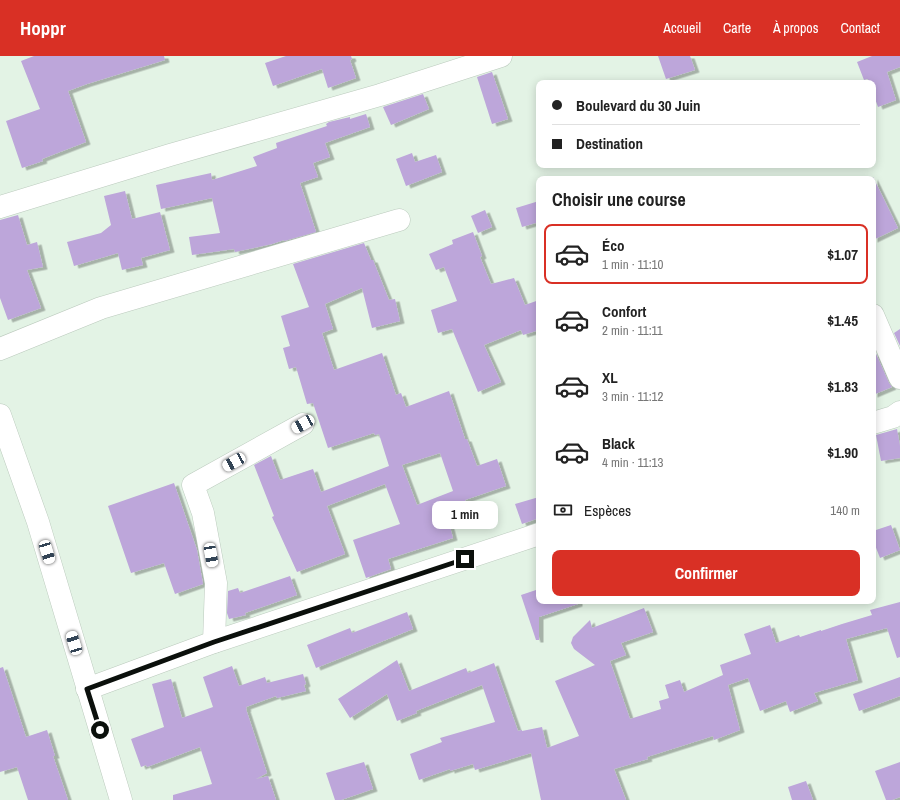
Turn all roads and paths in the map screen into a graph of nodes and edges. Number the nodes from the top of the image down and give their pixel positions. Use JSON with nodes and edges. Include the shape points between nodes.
{"nodes":[{"id":1,"x":501,"y":56,"type":"edge"},
{"id":2,"x":0,"y":208,"type":"edge"},
{"id":3,"x":399,"y":220,"type":"dead end"},
{"id":4,"x":876,"y":322,"type":"edge"},
{"id":5,"x":0,"y":349,"type":"edge"},
{"id":6,"x":900,"y":378,"type":"edge"},
{"id":7,"x":900,"y":412,"type":"edge"},
{"id":8,"x":0,"y":415,"type":"edge"},
{"id":9,"x":876,"y":422,"type":"edge"},
{"id":10,"x":303,"y":424,"type":"dead end"},
{"id":11,"x":536,"y":535,"type":"edge"},
{"id":12,"x":214,"y":642,"type":"junction"},
{"id":13,"x":87,"y":689,"type":"junction"},
{"id":14,"x":121,"y":800,"type":"edge"}],
"edges":[{"from":1,"to":2,"type":"street","via":[[380,95],[170,155]]},
{"from":3,"to":5,"type":"street","via":[[101,308]]},
{"from":4,"to":6,"type":"street"},
{"from":7,"to":9,"type":"street"},
{"from":8,"to":13,"type":"street","via":[[38,522]]},
{"from":10,"to":12,"type":"street","via":[[193,485],[203,513],[216,583]]},
{"from":11,"to":12,"type":"street"},
{"from":12,"to":13,"type":"street"},
{"from":13,"to":14,"type":"street"}]}
